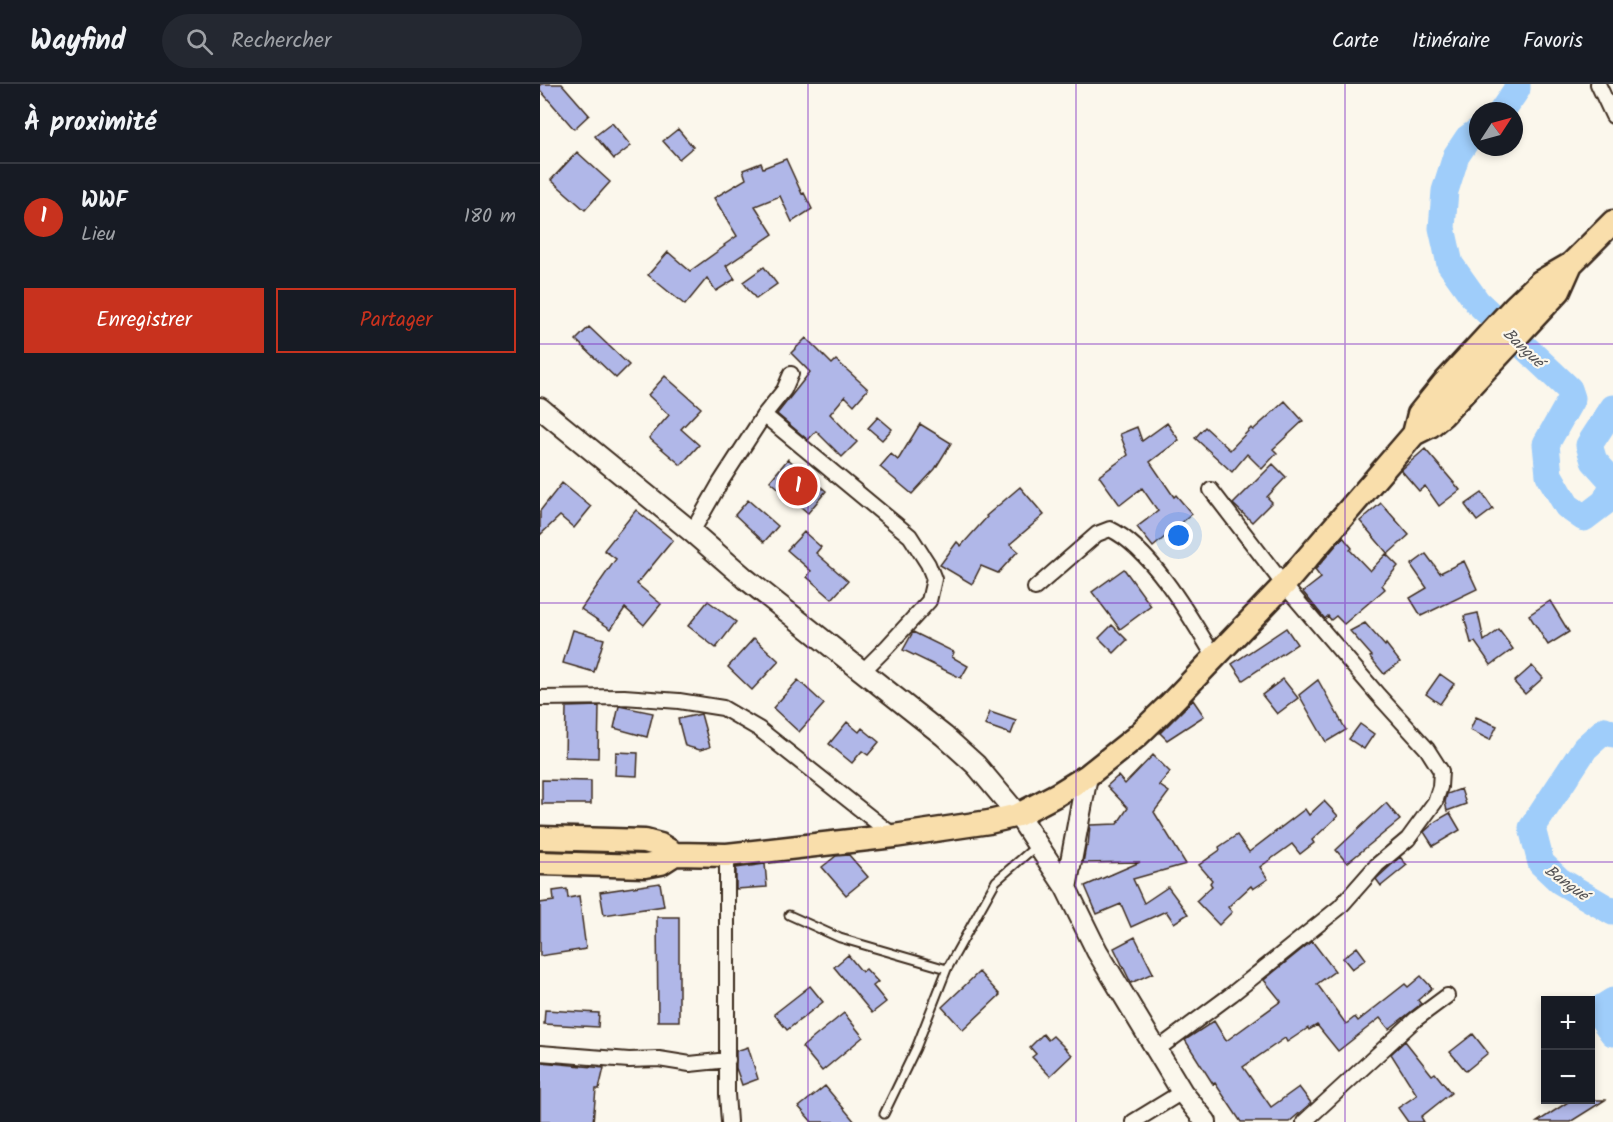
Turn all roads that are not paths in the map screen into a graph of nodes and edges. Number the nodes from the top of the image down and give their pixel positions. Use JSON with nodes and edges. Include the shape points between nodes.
{"nodes":[{"id":1,"x":1598,"y":84,"type":"edge"},
{"id":2,"x":1613,"y":116,"type":"edge"},
{"id":3,"x":1613,"y":222,"type":"edge"},
{"id":4,"x":1571,"y":264,"type":"junction"},
{"id":5,"x":791,"y":374,"type":"dead end"},
{"id":6,"x":1452,"y":390,"type":"junction"},
{"id":7,"x":540,"y":408,"type":"edge"},
{"id":8,"x":764,"y":415,"type":"junction"},
{"id":9,"x":1211,"y":490,"type":"dead end"},
{"id":10,"x":692,"y":531,"type":"junction"},
{"id":11,"x":1284,"y":585,"type":"junction"},
{"id":12,"x":1035,"y":588,"type":"dead end"},
{"id":13,"x":1215,"y":658,"type":"junction"},
{"id":14,"x":863,"y":671,"type":"junction"},
{"id":15,"x":540,"y":698,"type":"edge"},
{"id":16,"x":1087,"y":776,"type":"junction"},
{"id":17,"x":1018,"y":815,"type":"junction"},
{"id":18,"x":894,"y":836,"type":"junction"},
{"id":19,"x":540,"y":838,"type":"edge"},
{"id":20,"x":1037,"y":844,"type":"junction"},
{"id":21,"x":675,"y":854,"type":"junction"},
{"id":22,"x":727,"y":855,"type":"junction"},
{"id":23,"x":540,"y":863,"type":"edge"},
{"id":24,"x":1066,"y":888,"type":"junction"},
{"id":25,"x":789,"y":915,"type":"dead end"},
{"id":26,"x":947,"y":969,"type":"junction"},
{"id":27,"x":1448,"y":996,"type":"dead end"},
{"id":28,"x":1158,"y":1049,"type":"junction"},
{"id":29,"x":540,"y":1053,"type":"edge"},
{"id":30,"x":728,"y":1060,"type":"junction"},
{"id":31,"x":1182,"y":1092,"type":"junction"},
{"id":32,"x":884,"y":1114,"type":"dead end"},
{"id":33,"x":729,"y":1122,"type":"edge"},
{"id":34,"x":1133,"y":1122,"type":"edge"},
{"id":35,"x":1206,"y":1122,"type":"edge"},
{"id":36,"x":1304,"y":1122,"type":"edge"}],
"edges":[{"from":1,"to":2,"type":"street"},
{"from":3,"to":4,"type":"highway"},
{"from":4,"to":6,"type":"highway","via":[[1559,291]]},
{"from":4,"to":6,"type":"highway","via":[[1539,282],[1515,306]]},
{"from":5,"to":8,"type":"street"},
{"from":6,"to":11,"type":"highway","via":[[1430,426],[1414,434]]},
{"from":7,"to":10,"type":"main road"},
{"from":8,"to":10,"type":"street"},
{"from":8,"to":14,"type":"street","via":[[910,536],[934,579],[929,601]]},
{"from":9,"to":11,"type":"street"},
{"from":10,"to":14,"type":"main road"},
{"from":11,"to":13,"type":"highway"},
{"from":11,"to":28,"type":"street","via":[[1427,749],[1441,771],[1440,787],[1408,839],[1377,865],[1340,907]]},
{"from":12,"to":13,"type":"street","via":[[1097,534],[1110,529],[1124,536],[1164,579]]},
{"from":13,"to":16,"type":"highway","via":[[1136,737]]},
{"from":14,"to":17,"type":"main road","via":[[976,765]]},
{"from":15,"to":18,"type":"street","via":[[624,697],[723,708],[759,729]]},
{"from":16,"to":17,"type":"highway"},
{"from":16,"to":24,"type":"main road"},
{"from":17,"to":18,"type":"highway"},
{"from":17,"to":20,"type":"main road"},
{"from":18,"to":22,"type":"highway"},
{"from":19,"to":21,"type":"highway","via":[[645,841]]},
{"from":20,"to":24,"type":"main road"},
{"from":20,"to":26,"type":"lane","via":[[996,881]]},
{"from":21,"to":22,"type":"highway"},
{"from":21,"to":23,"type":"highway","via":[[661,863],[645,866]]},
{"from":22,"to":30,"type":"street"},
{"from":24,"to":28,"type":"main road","via":[[1097,951]]},
{"from":25,"to":26,"type":"lane","via":[[840,938]]},
{"from":26,"to":32,"type":"lane","via":[[916,1048]]},
{"from":27,"to":36,"type":"street","via":[[1416,1019]]},
{"from":28,"to":31,"type":"main road"},
{"from":29,"to":30,"type":"street","via":[[690,1064]]},
{"from":30,"to":33,"type":"street"},
{"from":31,"to":34,"type":"street"},
{"from":31,"to":35,"type":"main road"}]}
